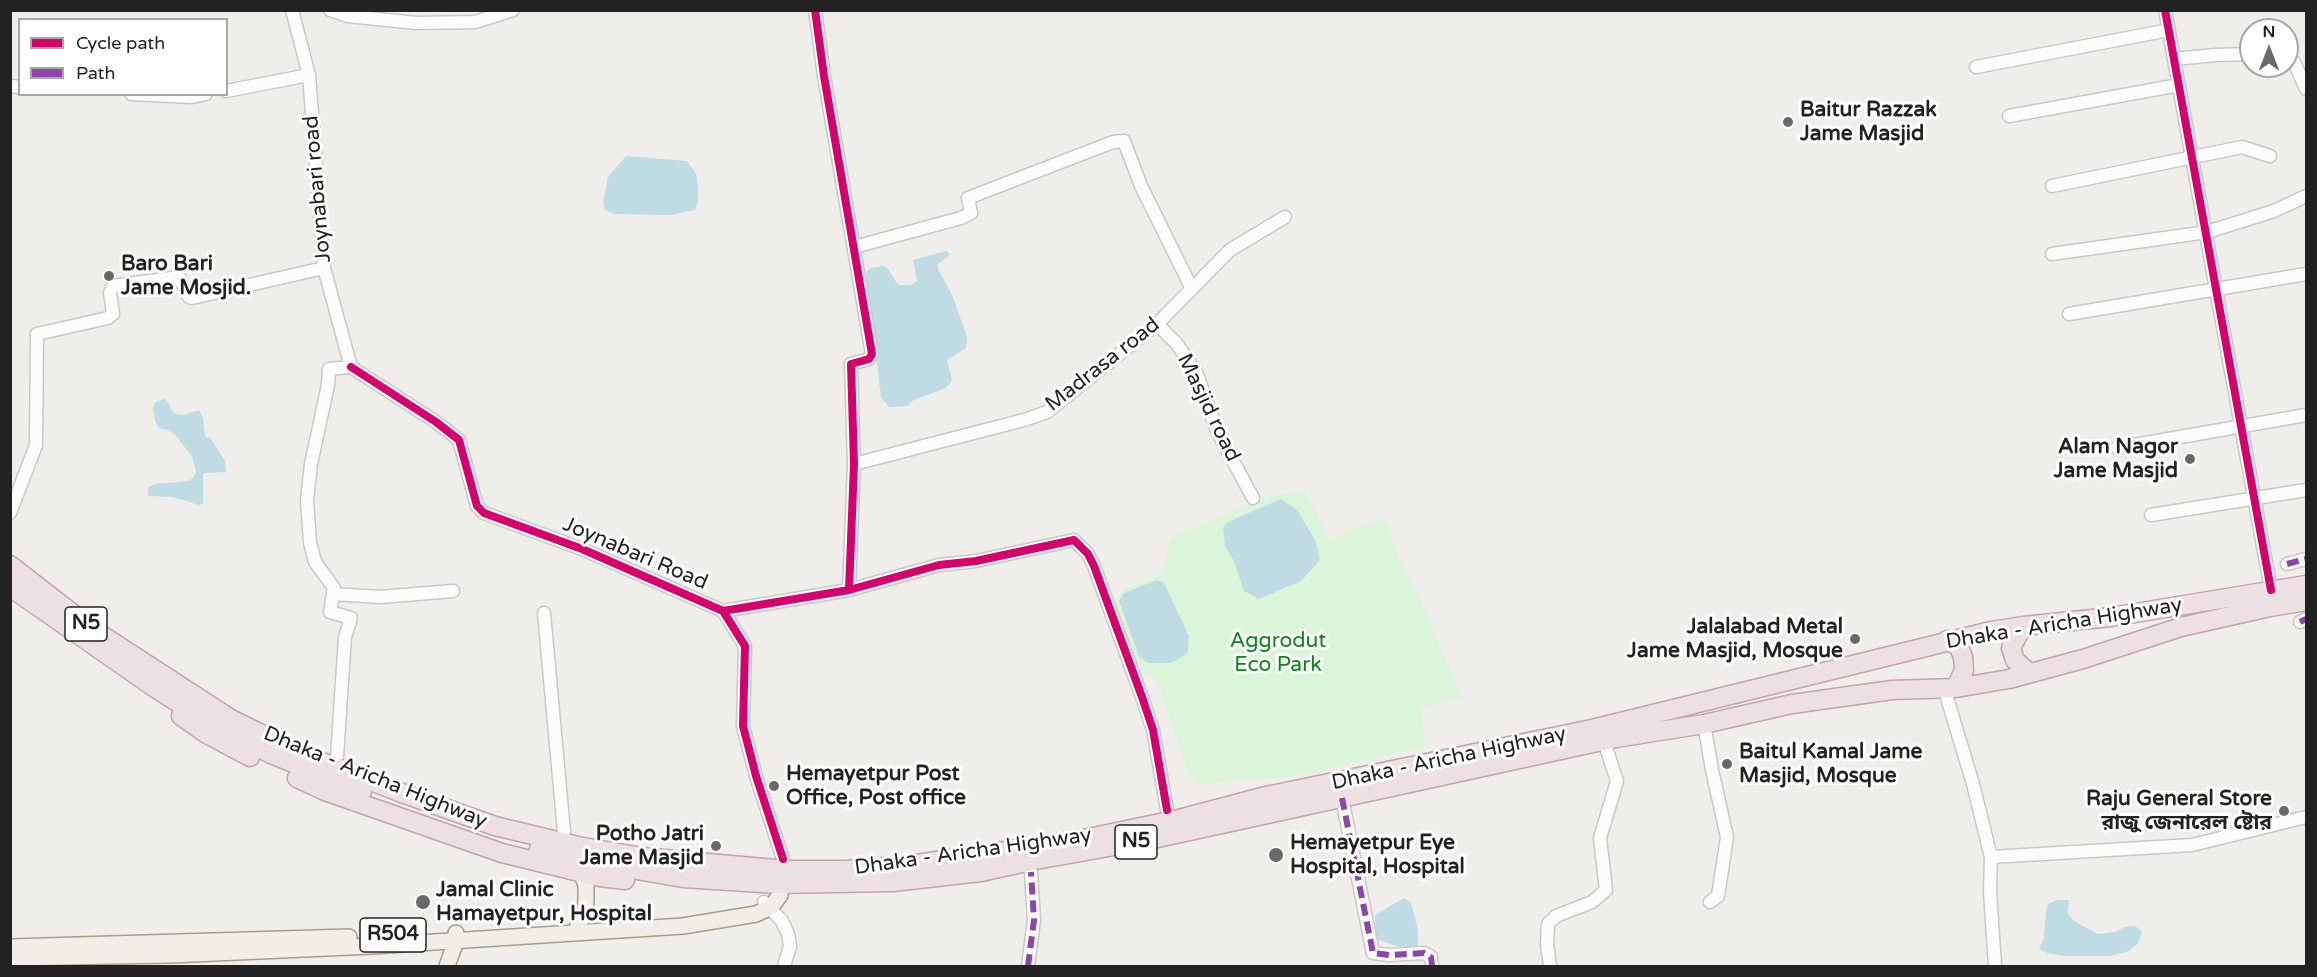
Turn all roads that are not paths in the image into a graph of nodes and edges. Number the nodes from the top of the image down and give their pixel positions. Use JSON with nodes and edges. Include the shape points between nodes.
{"nodes":[{"id":1,"x":292,"y":10,"type":"edge"},
{"id":2,"x":330,"y":10,"type":"edge"},
{"id":3,"x":513,"y":10,"type":"edge"},
{"id":4,"x":815,"y":10,"type":"edge"},
{"id":5,"x":2165,"y":10,"type":"edge"},
{"id":6,"x":2169,"y":30,"type":"junction"},
{"id":7,"x":2239,"y":54,"type":"edge"},
{"id":8,"x":2174,"y":59,"type":"junction"},
{"id":9,"x":1976,"y":67,"type":"dead end"},
{"id":10,"x":2299,"y":72,"type":"edge"},
{"id":11,"x":309,"y":75,"type":"junction"},
{"id":12,"x":2179,"y":85,"type":"junction"},
{"id":13,"x":2307,"y":89,"type":"edge"},
{"id":14,"x":228,"y":91,"type":"edge"},
{"id":15,"x":172,"y":96,"type":"edge"},
{"id":16,"x":197,"y":96,"type":"edge"},
{"id":17,"x":2009,"y":116,"type":"dead end"},
{"id":18,"x":2270,"y":156,"type":"dead end"},
{"id":19,"x":2192,"y":157,"type":"junction"},
{"id":20,"x":2052,"y":186,"type":"dead end"},
{"id":21,"x":2307,"y":196,"type":"edge"},
{"id":22,"x":1285,"y":217,"type":"dead end"},
{"id":23,"x":2207,"y":232,"type":"junction"},
{"id":24,"x":854,"y":247,"type":"junction"},
{"id":25,"x":2052,"y":254,"type":"dead end"},
{"id":26,"x":324,"y":268,"type":"junction"},
{"id":27,"x":2307,"y":274,"type":"edge"},
{"id":28,"x":1192,"y":289,"type":"junction"},
{"id":29,"x":2216,"y":289,"type":"junction"},
{"id":30,"x":2069,"y":314,"type":"dead end"},
{"id":31,"x":1157,"y":324,"type":"junction"},
{"id":32,"x":351,"y":367,"type":"junction"},
{"id":33,"x":2307,"y":414,"type":"edge"},
{"id":34,"x":2241,"y":426,"type":"junction"},
{"id":35,"x":2116,"y":448,"type":"dead end"},
{"id":36,"x":854,"y":464,"type":"junction"},
{"id":37,"x":2307,"y":490,"type":"edge"},
{"id":38,"x":1253,"y":498,"type":"dead end"},
{"id":39,"x":2254,"y":500,"type":"junction"},
{"id":40,"x":10,"y":513,"type":"edge"},
{"id":41,"x":2151,"y":515,"type":"dead end"},
{"id":42,"x":2307,"y":559,"type":"edge"},
{"id":43,"x":2287,"y":564,"type":"dead end"},
{"id":44,"x":10,"y":565,"type":"edge"},
{"id":45,"x":2307,"y":585,"type":"edge"},
{"id":46,"x":10,"y":587,"type":"edge"},
{"id":47,"x":849,"y":590,"type":"junction"},
{"id":48,"x":2271,"y":590,"type":"junction"},
{"id":49,"x":334,"y":591,"type":"junction"},
{"id":50,"x":453,"y":591,"type":"dead end"},
{"id":51,"x":2307,"y":601,"type":"edge"},
{"id":52,"x":723,"y":611,"type":"junction"},
{"id":53,"x":544,"y":613,"type":"dead end"},
{"id":54,"x":2023,"y":626,"type":"junction"},
{"id":55,"x":1947,"y":640,"type":"junction"},
{"id":56,"x":2029,"y":673,"type":"junction"},
{"id":57,"x":160,"y":683,"type":"junction"},
{"id":58,"x":1950,"y":688,"type":"junction"},
{"id":59,"x":1704,"y":724,"type":"junction"},
{"id":60,"x":1604,"y":741,"type":"junction"},
{"id":61,"x":338,"y":756,"type":"junction"},
{"id":62,"x":1342,"y":798,"type":"junction"},
{"id":63,"x":1269,"y":804,"type":"junction"},
{"id":64,"x":1167,"y":810,"type":"junction"},
{"id":65,"x":2307,"y":817,"type":"edge"},
{"id":66,"x":564,"y":832,"type":"junction"},
{"id":67,"x":1991,"y":857,"type":"junction"},
{"id":68,"x":783,"y":859,"type":"junction"},
{"id":69,"x":581,"y":872,"type":"junction"},
{"id":70,"x":1031,"y":872,"type":"junction"},
{"id":71,"x":771,"y":899,"type":"junction"},
{"id":72,"x":1710,"y":902,"type":"dead end"},
{"id":73,"x":578,"y":925,"type":"junction"},
{"id":74,"x":456,"y":937,"type":"junction"},
{"id":75,"x":10,"y":947,"type":"edge"},
{"id":76,"x":10,"y":958,"type":"edge"},
{"id":77,"x":447,"y":966,"type":"edge"},
{"id":78,"x":784,"y":966,"type":"edge"},
{"id":79,"x":1029,"y":966,"type":"edge"},
{"id":80,"x":1432,"y":966,"type":"edge"},
{"id":81,"x":1550,"y":966,"type":"edge"},
{"id":82,"x":1995,"y":966,"type":"edge"}],
"edges":[{"from":1,"to":11,"type":"street","name":"Joynabari road"},
{"from":2,"to":3,"type":"street","via":[[348,16],[416,23],[475,22]]},
{"from":4,"to":24,"type":"street"},
{"from":5,"to":6,"type":"street"},
{"from":6,"to":8,"type":"street"},
{"from":6,"to":9,"type":"street"},
{"from":7,"to":8,"type":"street"},
{"from":8,"to":12,"type":"street"},
{"from":10,"to":13,"type":"street"},
{"from":11,"to":14,"type":"street"},
{"from":11,"to":26,"type":"street","name":"Joynabari road"},
{"from":12,"to":17,"type":"street"},
{"from":12,"to":19,"type":"street"},
{"from":15,"to":16,"type":"street"},
{"from":18,"to":19,"type":"street","via":[[2242,147]]},
{"from":19,"to":20,"type":"street"},
{"from":19,"to":23,"type":"street"},
{"from":21,"to":23,"type":"street"},
{"from":22,"to":28,"type":"street","name":"Madrasa road","via":[[1230,250]]},
{"from":23,"to":25,"type":"street"},
{"from":23,"to":29,"type":"street"},
{"from":24,"to":28,"type":"street","via":[[961,218],[971,213],[968,198],[1124,141],[1141,186]]},
{"from":24,"to":36,"type":"street","via":[[872,354],[869,359],[851,364]]},
{"from":26,"to":32,"type":"street","name":"Joynabari road"},
{"from":26,"to":40,"type":"street","via":[[192,298],[179,277],[113,286],[112,315],[108,318],[37,334],[36,446]]},
{"from":27,"to":29,"type":"street"},
{"from":28,"to":31,"type":"street","name":"Madrasa road"},
{"from":29,"to":30,"type":"street"},
{"from":29,"to":34,"type":"street"},
{"from":31,"to":36,"type":"street","name":"Madrasa road","via":[[1047,412]]},
{"from":31,"to":38,"type":"street","name":"Masjid road","via":[[1177,344],[1197,374],[1217,430]]},
{"from":32,"to":49,"type":"street","via":[[329,369],[307,500],[309,542],[315,562]]},
{"from":32,"to":52,"type":"street","name":"Joynabari Road","via":[[459,440],[477,506],[484,513],[582,549]]},
{"from":33,"to":34,"type":"street"},
{"from":34,"to":35,"type":"street"},
{"from":34,"to":39,"type":"street"},
{"from":36,"to":47,"type":"street"},
{"from":37,"to":39,"type":"street"},
{"from":39,"to":41,"type":"street"},
{"from":39,"to":48,"type":"street"},
{"from":42,"to":43,"type":"street"},
{"from":44,"to":57,"type":"highway","name":"Dhaka - Aricha Highway","number":"N5"},
{"from":45,"to":48,"type":"highway","name":"Dhaka - Aricha Highway","number":"N5"},
{"from":46,"to":57,"type":"highway","name":"Dhaka - Aricha Highway","number":"N5"},
{"from":47,"to":52,"type":"street"},
{"from":47,"to":64,"type":"street","via":[[939,565],[1078,542],[1095,566],[1153,730]]},
{"from":48,"to":54,"type":"highway","name":"Dhaka - Aricha Highway","number":"N5","via":[[2110,618]]},
{"from":49,"to":50,"type":"street","via":[[380,597]]},
{"from":49,"to":61,"type":"street","via":[[330,612],[351,618],[345,637]]},
{"from":51,"to":56,"type":"highway","name":"Dhaka - Aricha Highway","number":"N5","via":[[2181,627]]},
{"from":52,"to":68,"type":"street","name":"Joynabari Road","via":[[745,646],[743,726]]},
{"from":53,"to":66,"type":"street"},
{"from":54,"to":55,"type":"highway","name":"Dhaka - Aricha Highway","number":"N5"},
{"from":54,"to":56,"type":"highway","via":[[2011,648],[2015,660]]},
{"from":55,"to":58,"type":"highway","via":[[1959,647],[1964,670]]},
{"from":55,"to":63,"type":"highway","name":"Dhaka - Aricha Highway","number":"N5","via":[[1592,729]]},
{"from":56,"to":58,"type":"highway","name":"Dhaka - Aricha Highway","number":"N5"},
{"from":57,"to":61,"type":"highway","via":[[193,686],[276,730]]},
{"from":57,"to":63,"type":"highway","name":"Dhaka - Aricha Highway","number":"N5","via":[[304,754],[402,793],[495,826],[642,857],[786,870],[910,865],[1079,840]]},
{"from":57,"to":69,"type":"highway","via":[[172,710],[204,733],[325,791],[502,853]]},
{"from":58,"to":59,"type":"highway","name":"Dhaka - Aricha Highway","number":"N5","via":[[1830,698]]},
{"from":58,"to":67,"type":"street"},
{"from":59,"to":60,"type":"highway","name":"Dhaka - Aricha Highway","number":"N5"},
{"from":59,"to":72,"type":"street","via":[[1727,837],[1718,896]]},
{"from":60,"to":62,"type":"highway","name":"Dhaka - Aricha Highway","number":"N5"},
{"from":60,"to":81,"type":"street","via":[[1617,781],[1600,838],[1606,890],[1592,902],[1556,916],[1548,924]]},
{"from":61,"to":66,"type":"highway","via":[[484,810]]},
{"from":62,"to":63,"type":"highway","name":"Dhaka - Aricha Highway","number":"N5"},
{"from":62,"to":80,"type":"street","via":[[1373,953],[1424,953],[1431,957]]},
{"from":63,"to":64,"type":"highway","via":[[1220,800]]},
{"from":63,"to":70,"type":"highway","via":[[1244,829]]},
{"from":64,"to":68,"type":"highway","via":[[919,854]]},
{"from":65,"to":67,"type":"street","via":[[2192,845]]},
{"from":66,"to":68,"type":"highway","via":[[660,850]]},
{"from":67,"to":82,"type":"street"},
{"from":69,"to":71,"type":"highway"},
{"from":69,"to":73,"type":"main road","via":[[586,900],[585,914]]},
{"from":70,"to":71,"type":"highway","via":[[941,888]]},
{"from":70,"to":79,"type":"street","via":[[1034,920]]},
{"from":71,"to":73,"type":"main road","number":"R504","via":[[754,906],[682,918]]},
{"from":71,"to":74,"type":"main road","number":"R504","via":[[756,914],[683,926]]},
{"from":71,"to":78,"type":"street","via":[[788,934],[790,946]]},
{"from":73,"to":74,"type":"main road","number":"R504"},
{"from":74,"to":75,"type":"main road","number":"R504"},
{"from":74,"to":76,"type":"main road","number":"R504","via":[[170,955]]},
{"from":74,"to":77,"type":"main road"}]}
